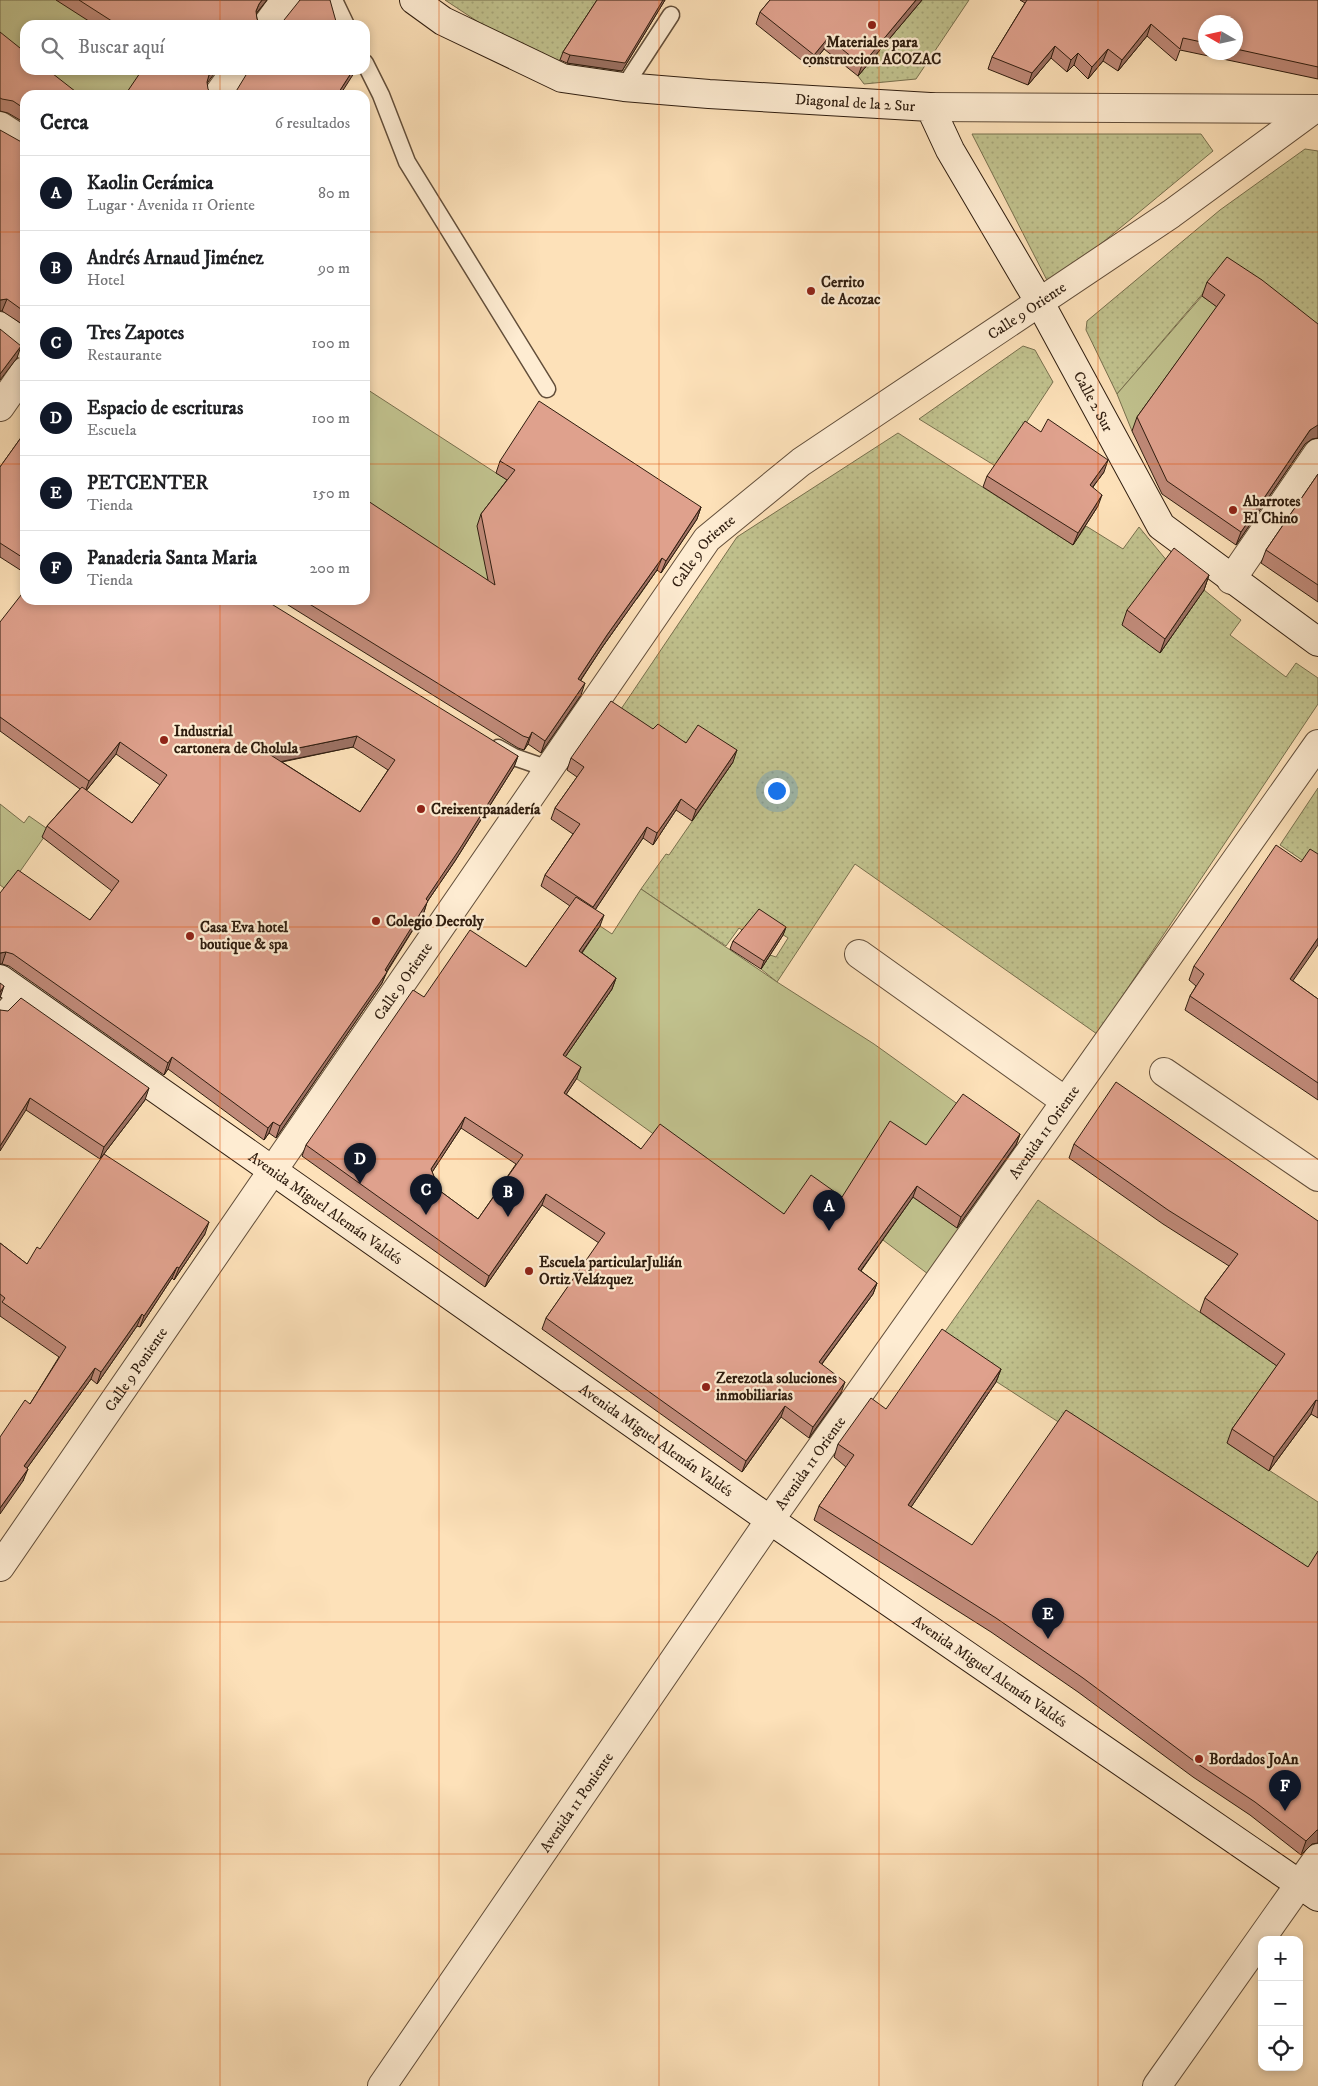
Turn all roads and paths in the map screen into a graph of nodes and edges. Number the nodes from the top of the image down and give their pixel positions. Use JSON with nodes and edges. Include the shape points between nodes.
{"nodes":[{"id":1,"x":285,"y":0,"type":"edge"},
{"id":2,"x":334,"y":0,"type":"edge"},
{"id":3,"x":414,"y":0,"type":"edge"},
{"id":4,"x":671,"y":15,"type":"dead end"},
{"id":5,"x":271,"y":20,"type":"edge"},
{"id":6,"x":344,"y":20,"type":"edge"},
{"id":7,"x":370,"y":73,"type":"edge"},
{"id":8,"x":232,"y":75,"type":"edge"},
{"id":9,"x":624,"y":87,"type":"junction"},
{"id":10,"x":222,"y":90,"type":"edge"},
{"id":11,"x":930,"y":107,"type":"junction"},
{"id":12,"x":1316,"y":109,"type":"edge"},
{"id":13,"x":0,"y":126,"type":"edge"},
{"id":14,"x":20,"y":139,"type":"edge"},
{"id":15,"x":1040,"y":303,"type":"junction"},
{"id":16,"x":0,"y":326,"type":"edge"},
{"id":17,"x":20,"y":341,"type":"edge"},
{"id":18,"x":20,"y":378,"type":"edge"},
{"id":19,"x":547,"y":389,"type":"dead end"},
{"id":20,"x":0,"y":407,"type":"edge"},
{"id":21,"x":1318,"y":453,"type":"edge"},
{"id":22,"x":1231,"y":580,"type":"junction"},
{"id":23,"x":1318,"y":642,"type":"edge"},
{"id":24,"x":488,"y":742,"type":"edge"},
{"id":25,"x":1318,"y":744,"type":"edge"},
{"id":26,"x":549,"y":769,"type":"junction"},
{"id":27,"x":859,"y":954,"type":"dead end"},
{"id":28,"x":9,"y":985,"type":"edge"},
{"id":29,"x":0,"y":1014,"type":"edge"},
{"id":30,"x":1164,"y":1072,"type":"dead end"},
{"id":31,"x":1065,"y":1101,"type":"junction"},
{"id":32,"x":273,"y":1172,"type":"junction"},
{"id":33,"x":1318,"y":1177,"type":"edge"},
{"id":34,"x":770,"y":1520,"type":"junction"},
{"id":35,"x":0,"y":1567,"type":"edge"},
{"id":36,"x":1318,"y":1858,"type":"edge"},
{"id":37,"x":1309,"y":1891,"type":"edge"},
{"id":38,"x":382,"y":2086,"type":"edge"},
{"id":39,"x":1156,"y":2086,"type":"edge"}],
"edges":[{"from":1,"to":5,"type":"street"},
{"from":2,"to":6,"type":"lane"},
{"from":3,"to":9,"type":"street","name":"Diagonal de la 2 Sur","via":[[443,20],[562,78]]},
{"from":4,"to":9,"type":"lane"},
{"from":7,"to":19,"type":"lane","via":[[407,162]]},
{"from":8,"to":10,"type":"street"},
{"from":9,"to":11,"type":"street","name":"Diagonal de la 2 Sur"},
{"from":11,"to":12,"type":"street","name":"Diagonal de la 2 Sur"},
{"from":11,"to":15,"type":"street","name":"Calle 2 Sur","via":[[950,150]]},
{"from":12,"to":15,"type":"street","name":"Calle 9 Oriente"},
{"from":13,"to":14,"type":"street"},
{"from":15,"to":22,"type":"street","name":"Calle 2 Sur","via":[[1161,526]]},
{"from":15,"to":26,"type":"street","name":"Calle 9 Oriente","via":[[801,462],[707,539]]},
{"from":16,"to":17,"type":"street"},
{"from":18,"to":20,"type":"street"},
{"from":21,"to":22,"type":"street"},
{"from":22,"to":23,"type":"street","name":"Calle 2 Sur"},
{"from":24,"to":26,"type":"lane","via":[[514,757]]},
{"from":25,"to":31,"type":"street","name":"Avenida 11 Oriente"},
{"from":26,"to":32,"type":"street","name":"Calle 9 Oriente"},
{"from":27,"to":31,"type":"street"},
{"from":28,"to":29,"type":"lane"},
{"from":28,"to":32,"type":"street","name":"Avenida Miguel Alemán Valdés"},
{"from":30,"to":33,"type":"street"},
{"from":31,"to":34,"type":"street","name":"Avenida 11 Oriente"},
{"from":32,"to":34,"type":"street","name":"Avenida Miguel Alemán Valdés"},
{"from":32,"to":35,"type":"street","name":"Calle 9 Poniente"},
{"from":34,"to":37,"type":"street","name":"Avenida Miguel Alemán Valdés"},
{"from":34,"to":38,"type":"street","name":"Avenida 11 Poniente"},
{"from":36,"to":37,"type":"street"},
{"from":37,"to":39,"type":"street"}]}
